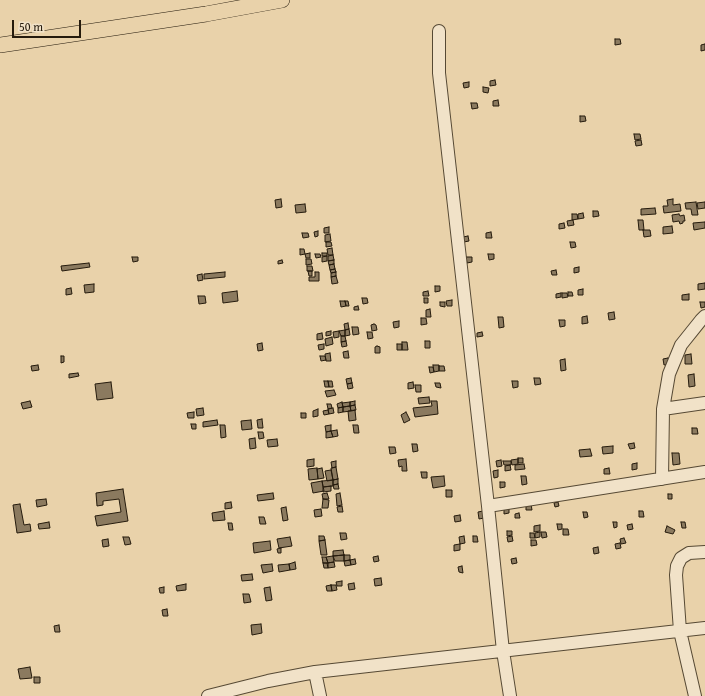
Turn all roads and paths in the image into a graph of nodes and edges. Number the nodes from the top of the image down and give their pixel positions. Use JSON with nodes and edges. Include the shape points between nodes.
{"nodes":[{"id":1,"x":282,"y":0,"type":"edge"},
{"id":2,"x":439,"y":32,"type":"dead end"},
{"id":3,"x":0,"y":45,"type":"edge"},
{"id":4,"x":705,"y":316,"type":"edge"},
{"id":5,"x":705,"y":403,"type":"edge"},
{"id":6,"x":663,"y":409,"type":"junction"},
{"id":7,"x":705,"y":472,"type":"edge"},
{"id":8,"x":662,"y":479,"type":"junction"},
{"id":9,"x":488,"y":506,"type":"junction"},
{"id":10,"x":705,"y":552,"type":"edge"},
{"id":11,"x":705,"y":628,"type":"edge"},
{"id":12,"x":680,"y":631,"type":"junction"},
{"id":13,"x":503,"y":651,"type":"junction"},
{"id":14,"x":315,"y":672,"type":"junction"},
{"id":15,"x":208,"y":696,"type":"edge"},
{"id":16,"x":320,"y":696,"type":"edge"},
{"id":17,"x":510,"y":696,"type":"edge"},
{"id":18,"x":695,"y":696,"type":"edge"}],
"edges":[{"from":1,"to":3,"type":"main road"},
{"from":2,"to":9,"type":"street","via":[[439,73]]},
{"from":4,"to":6,"type":"street","via":[[682,344],[669,374]]},
{"from":5,"to":6,"type":"street"},
{"from":6,"to":8,"type":"street"},
{"from":7,"to":8,"type":"street"},
{"from":8,"to":9,"type":"street"},
{"from":9,"to":13,"type":"street"},
{"from":10,"to":12,"type":"street","via":[[689,553],[681,558],[677,566]]},
{"from":11,"to":12,"type":"street"},
{"from":12,"to":13,"type":"street"},
{"from":12,"to":18,"type":"street"},
{"from":13,"to":14,"type":"street"},
{"from":13,"to":17,"type":"street"},
{"from":14,"to":15,"type":"street","via":[[268,680]]},
{"from":14,"to":16,"type":"street"}]}
